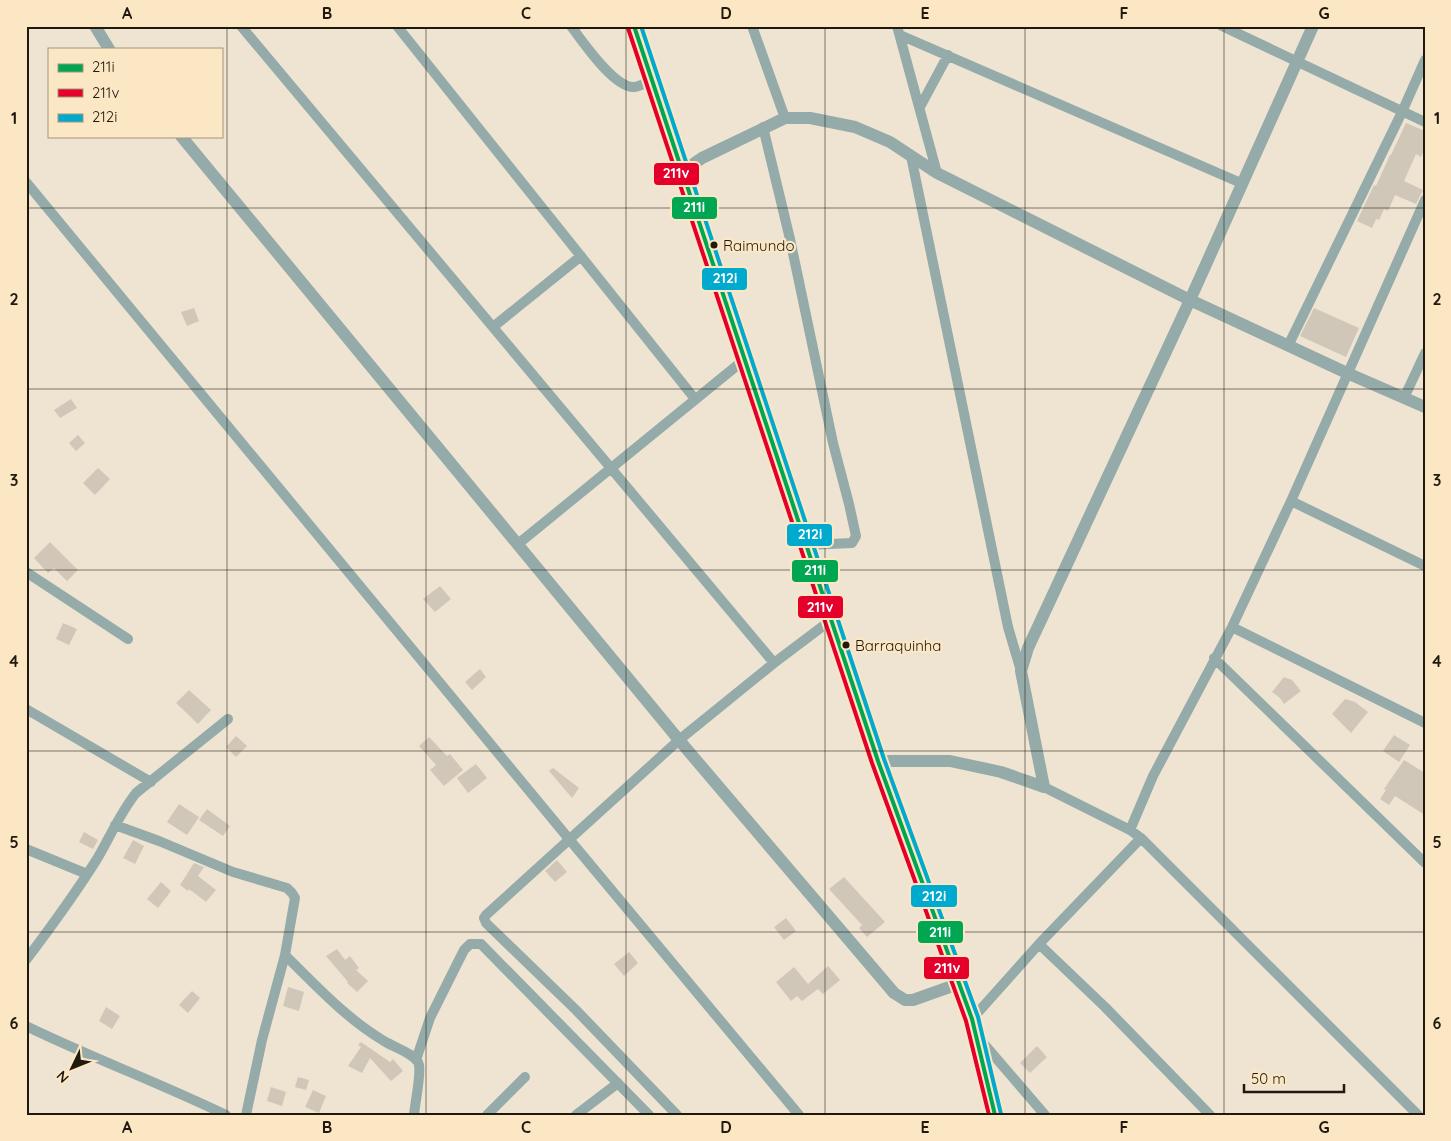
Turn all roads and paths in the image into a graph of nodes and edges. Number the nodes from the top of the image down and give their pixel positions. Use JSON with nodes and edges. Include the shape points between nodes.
{"nodes":[{"id":1,"x":95,"y":26,"type":"edge"},
{"id":2,"x":241,"y":26,"type":"edge"},
{"id":3,"x":397,"y":26,"type":"edge"},
{"id":4,"x":571,"y":26,"type":"edge"},
{"id":5,"x":634,"y":26,"type":"edge"},
{"id":6,"x":752,"y":26,"type":"edge"},
{"id":7,"x":1222,"y":26,"type":"edge"},
{"id":8,"x":1313,"y":26,"type":"edge"},
{"id":9,"x":899,"y":30,"type":"edge"},
{"id":10,"x":108,"y":48,"type":"edge"},
{"id":11,"x":948,"y":55,"type":"junction"},
{"id":12,"x":1425,"y":60,"type":"edge"},
{"id":13,"x":1296,"y":62,"type":"junction"},
{"id":14,"x":652,"y":80,"type":"junction"},
{"id":15,"x":920,"y":107,"type":"junction"},
{"id":16,"x":1402,"y":112,"type":"junction"},
{"id":17,"x":785,"y":118,"type":"junction"},
{"id":18,"x":1425,"y":122,"type":"edge"},
{"id":19,"x":763,"y":127,"type":"junction"},
{"id":20,"x":183,"y":138,"type":"edge"},
{"id":21,"x":911,"y":156,"type":"junction"},
{"id":22,"x":682,"y":172,"type":"junction"},
{"id":23,"x":937,"y":173,"type":"junction"},
{"id":24,"x":26,"y":182,"type":"edge"},
{"id":25,"x":1241,"y":183,"type":"junction"},
{"id":26,"x":1425,"y":200,"type":"edge"},
{"id":27,"x":581,"y":256,"type":"junction"},
{"id":28,"x":1190,"y":300,"type":"junction"},
{"id":29,"x":493,"y":328,"type":"junction"},
{"id":30,"x":1288,"y":346,"type":"junction"},
{"id":31,"x":1425,"y":353,"type":"edge"},
{"id":32,"x":745,"y":359,"type":"junction"},
{"id":33,"x":1347,"y":373,"type":"junction"},
{"id":34,"x":1404,"y":398,"type":"junction"},
{"id":35,"x":695,"y":399,"type":"junction"},
{"id":36,"x":1425,"y":407,"type":"edge"},
{"id":37,"x":612,"y":468,"type":"junction"},
{"id":38,"x":1290,"y":500,"type":"junction"},
{"id":39,"x":518,"y":544,"type":"junction"},
{"id":40,"x":806,"y":545,"type":"junction"},
{"id":41,"x":1425,"y":566,"type":"edge"},
{"id":42,"x":26,"y":572,"type":"edge"},
{"id":43,"x":831,"y":620,"type":"junction"},
{"id":44,"x":1232,"y":627,"type":"junction"},
{"id":45,"x":128,"y":639,"type":"dead end"},
{"id":46,"x":1214,"y":658,"type":"junction"},
{"id":47,"x":774,"y":663,"type":"junction"},
{"id":48,"x":1021,"y":671,"type":"junction"},
{"id":49,"x":26,"y":709,"type":"edge"},
{"id":50,"x":228,"y":719,"type":"dead end"},
{"id":51,"x":1425,"y":723,"type":"edge"},
{"id":52,"x":679,"y":740,"type":"junction"},
{"id":53,"x":878,"y":761,"type":"junction"},
{"id":54,"x":151,"y":782,"type":"junction"},
{"id":55,"x":1044,"y":787,"type":"junction"},
{"id":56,"x":116,"y":826,"type":"junction"},
{"id":57,"x":1130,"y":830,"type":"junction"},
{"id":58,"x":1140,"y":838,"type":"junction"},
{"id":59,"x":569,"y":839,"type":"junction"},
{"id":60,"x":26,"y":849,"type":"edge"},
{"id":61,"x":1425,"y":863,"type":"edge"},
{"id":62,"x":87,"y":874,"type":"junction"},
{"id":63,"x":1039,"y":944,"type":"junction"},
{"id":64,"x":286,"y":955,"type":"junction"},
{"id":65,"x":26,"y":960,"type":"edge"},
{"id":66,"x":958,"y":984,"type":"junction"},
{"id":67,"x":972,"y":1019,"type":"junction"},
{"id":68,"x":26,"y":1026,"type":"edge"},
{"id":69,"x":976,"y":1035,"type":"junction"},
{"id":70,"x":416,"y":1060,"type":"junction"},
{"id":71,"x":525,"y":1077,"type":"dead end"},
{"id":72,"x":618,"y":1084,"type":"junction"},
{"id":73,"x":226,"y":1115,"type":"edge"},
{"id":74,"x":246,"y":1115,"type":"edge"},
{"id":75,"x":414,"y":1115,"type":"edge"},
{"id":76,"x":487,"y":1115,"type":"edge"},
{"id":77,"x":576,"y":1115,"type":"edge"},
{"id":78,"x":649,"y":1115,"type":"edge"},
{"id":79,"x":677,"y":1115,"type":"edge"},
{"id":80,"x":799,"y":1115,"type":"edge"},
{"id":81,"x":995,"y":1115,"type":"edge"},
{"id":82,"x":1045,"y":1115,"type":"edge"},
{"id":83,"x":1210,"y":1115,"type":"edge"},
{"id":84,"x":1418,"y":1115,"type":"edge"}],
"edges":[{"from":1,"to":10,"type":"street"},
{"from":2,"to":29,"type":"street"},
{"from":3,"to":27,"type":"street"},
{"from":4,"to":14,"type":"street","via":[[598,62],[620,83],[633,87]]},
{"from":5,"to":14,"type":"main road"},
{"from":6,"to":17,"type":"street"},
{"from":7,"to":13,"type":"street"},
{"from":8,"to":13,"type":"street"},
{"from":9,"to":11,"type":"street"},
{"from":9,"to":15,"type":"street"},
{"from":11,"to":15,"type":"street"},
{"from":11,"to":25,"type":"street"},
{"from":12,"to":16,"type":"street"},
{"from":13,"to":16,"type":"street"},
{"from":13,"to":25,"type":"street"},
{"from":14,"to":22,"type":"main road"},
{"from":15,"to":23,"type":"street"},
{"from":16,"to":18,"type":"street"},
{"from":16,"to":30,"type":"street"},
{"from":17,"to":19,"type":"street"},
{"from":17,"to":21,"type":"street","via":[[810,118],[855,127],[890,142]]},
{"from":19,"to":22,"type":"street","via":[[702,158]]},
{"from":19,"to":40,"type":"street","via":[[856,536],[852,543]]},
{"from":20,"to":39,"type":"street"},
{"from":21,"to":23,"type":"street"},
{"from":21,"to":48,"type":"street","via":[[1008,627]]},
{"from":22,"to":32,"type":"main road"},
{"from":23,"to":28,"type":"street"},
{"from":24,"to":59,"type":"street"},
{"from":25,"to":28,"type":"street"},
{"from":26,"to":33,"type":"street"},
{"from":27,"to":29,"type":"street"},
{"from":27,"to":35,"type":"street"},
{"from":28,"to":30,"type":"street"},
{"from":28,"to":48,"type":"street","via":[[1028,648]]},
{"from":29,"to":37,"type":"street"},
{"from":30,"to":33,"type":"street"},
{"from":31,"to":34,"type":"street"},
{"from":32,"to":35,"type":"street"},
{"from":32,"to":40,"type":"main road"},
{"from":33,"to":34,"type":"street"},
{"from":33,"to":38,"type":"street"},
{"from":34,"to":36,"type":"street"},
{"from":35,"to":37,"type":"street"},
{"from":37,"to":39,"type":"street"},
{"from":37,"to":47,"type":"street"},
{"from":38,"to":41,"type":"street"},
{"from":38,"to":44,"type":"street"},
{"from":39,"to":52,"type":"street"},
{"from":40,"to":43,"type":"main road"},
{"from":42,"to":45,"type":"street"},
{"from":43,"to":47,"type":"street"},
{"from":43,"to":53,"type":"main road"},
{"from":44,"to":46,"type":"street"},
{"from":44,"to":51,"type":"street"},
{"from":46,"to":57,"type":"street","via":[[1153,776]]},
{"from":46,"to":61,"type":"street"},
{"from":47,"to":52,"type":"street"},
{"from":48,"to":55,"type":"street"},
{"from":49,"to":54,"type":"street"},
{"from":50,"to":54,"type":"street"},
{"from":52,"to":59,"type":"street"},
{"from":52,"to":66,"type":"street","via":[[894,993],[905,1000],[913,1000]]},
{"from":53,"to":55,"type":"street","via":[[950,761],[1001,772]]},
{"from":53,"to":66,"type":"main road"},
{"from":54,"to":56,"type":"street","via":[[132,797]]},
{"from":55,"to":57,"type":"street"},
{"from":56,"to":62,"type":"street"},
{"from":56,"to":64,"type":"street","via":[[233,872],[287,888],[295,898]]},
{"from":57,"to":58,"type":"street"},
{"from":58,"to":63,"type":"street"},
{"from":58,"to":84,"type":"street"},
{"from":59,"to":79,"type":"street","via":[[484,918]]},
{"from":59,"to":80,"type":"street"},
{"from":60,"to":62,"type":"street"},
{"from":62,"to":65,"type":"street"},
{"from":63,"to":67,"type":"street"},
{"from":63,"to":83,"type":"street"},
{"from":64,"to":70,"type":"street","via":[[326,996],[360,1024]]},
{"from":64,"to":74,"type":"street","via":[[262,1040]]},
{"from":66,"to":67,"type":"main road"},
{"from":67,"to":69,"type":"main road"},
{"from":68,"to":73,"type":"street"},
{"from":69,"to":81,"type":"main road"},
{"from":69,"to":82,"type":"street"},
{"from":70,"to":72,"type":"street","via":[[430,1018],[464,950],[470,944],[481,944]]},
{"from":70,"to":75,"type":"street","via":[[419,1064]]},
{"from":71,"to":76,"type":"street"},
{"from":72,"to":77,"type":"street"},
{"from":72,"to":78,"type":"street"}]}
